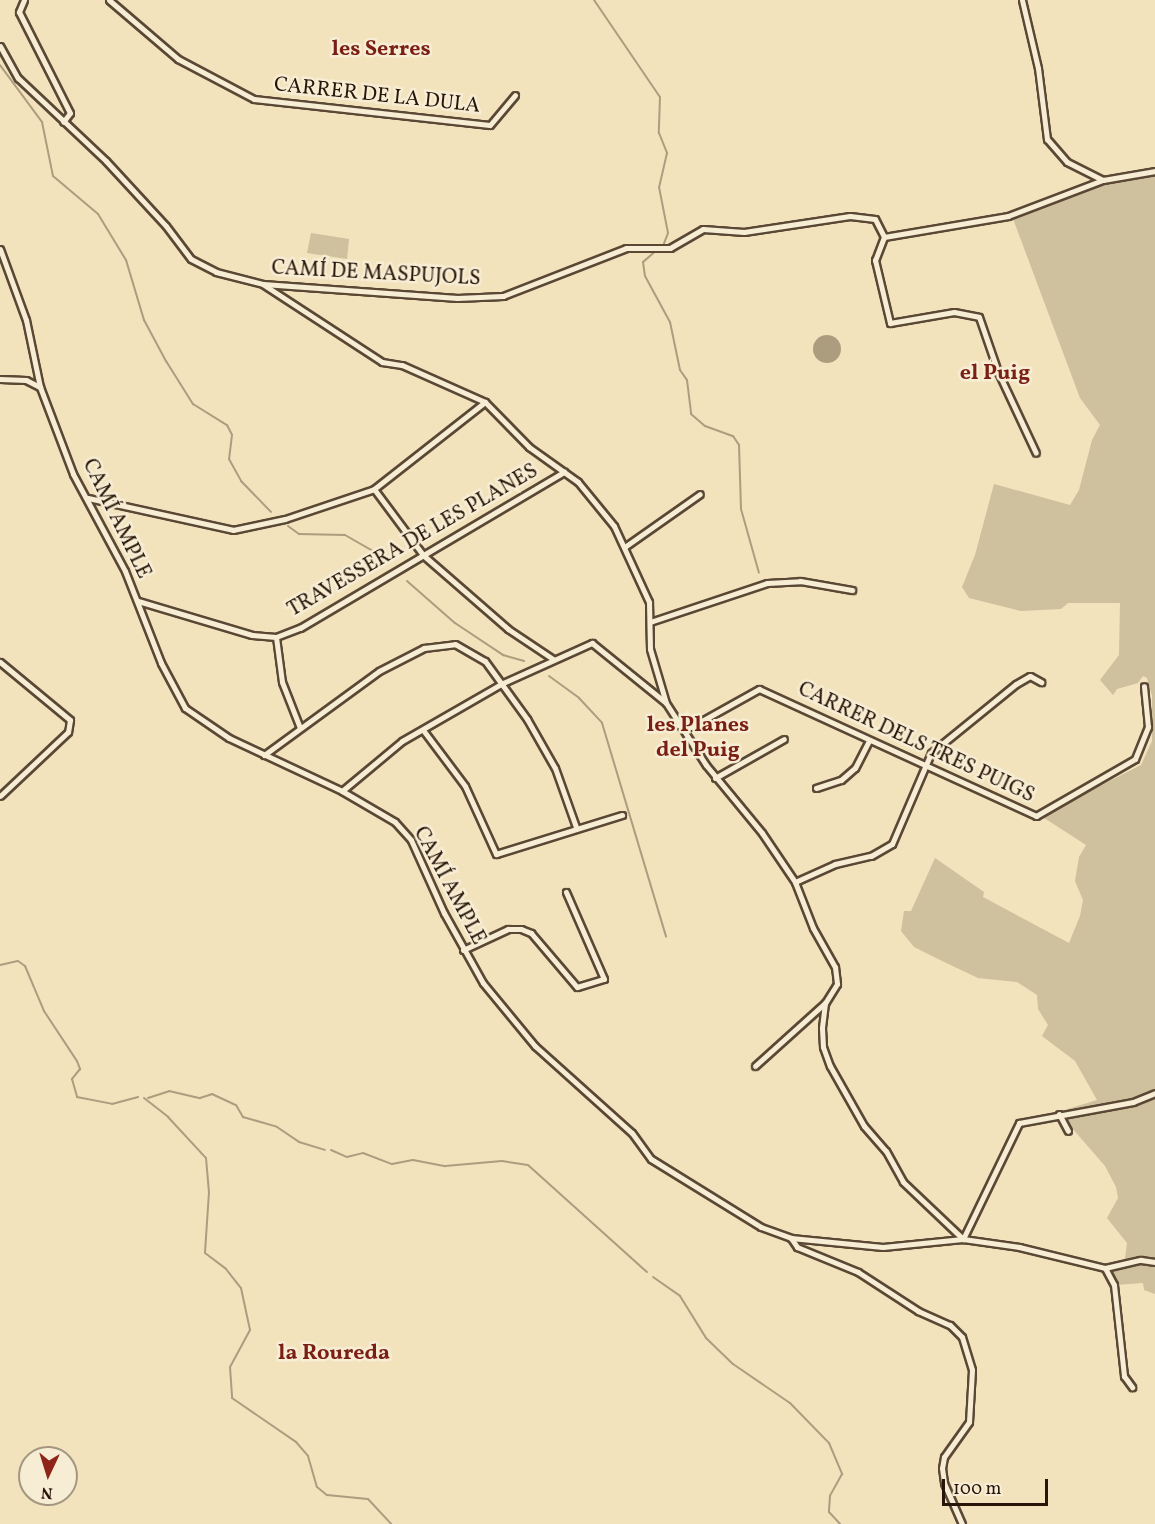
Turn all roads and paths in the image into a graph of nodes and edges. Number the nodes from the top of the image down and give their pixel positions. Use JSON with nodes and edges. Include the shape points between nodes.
{"nodes":[{"id":1,"x":24,"y":0,"type":"edge"},
{"id":2,"x":109,"y":0,"type":"edge"},
{"id":3,"x":1022,"y":0,"type":"edge"},
{"id":4,"x":0,"y":46,"type":"edge"},
{"id":5,"x":514,"y":95,"type":"dead end"},
{"id":6,"x":63,"y":122,"type":"junction"},
{"id":7,"x":1155,"y":171,"type":"edge"},
{"id":8,"x":1103,"y":180,"type":"junction"},
{"id":9,"x":884,"y":237,"type":"junction"},
{"id":10,"x":0,"y":249,"type":"edge"},
{"id":11,"x":263,"y":284,"type":"junction"},
{"id":12,"x":1,"y":376,"type":"edge"},
{"id":13,"x":40,"y":387,"type":"junction"},
{"id":14,"x":485,"y":402,"type":"junction"},
{"id":15,"x":1036,"y":453,"type":"dead end"},
{"id":16,"x":564,"y":472,"type":"junction"},
{"id":17,"x":375,"y":489,"type":"junction"},
{"id":18,"x":700,"y":494,"type":"dead end"},
{"id":19,"x":88,"y":498,"type":"dead end"},
{"id":20,"x":626,"y":546,"type":"junction"},
{"id":21,"x":423,"y":555,"type":"junction"},
{"id":22,"x":852,"y":590,"type":"dead end"},
{"id":23,"x":138,"y":601,"type":"junction"},
{"id":24,"x":650,"y":622,"type":"junction"},
{"id":25,"x":276,"y":637,"type":"junction"},
{"id":26,"x":553,"y":659,"type":"junction"},
{"id":27,"x":0,"y":662,"type":"edge"},
{"id":28,"x":1041,"y":682,"type":"dead end"},
{"id":29,"x":503,"y":683,"type":"junction"},
{"id":30,"x":1144,"y":686,"type":"dead end"},
{"id":31,"x":666,"y":704,"type":"junction"},
{"id":32,"x":678,"y":724,"type":"junction"},
{"id":33,"x":300,"y":728,"type":"junction"},
{"id":34,"x":423,"y":730,"type":"junction"},
{"id":35,"x":784,"y":739,"type":"dead end"},
{"id":36,"x":869,"y":741,"type":"junction"},
{"id":37,"x":264,"y":755,"type":"junction"},
{"id":38,"x":924,"y":765,"type":"junction"},
{"id":39,"x":715,"y":778,"type":"junction"},
{"id":40,"x":816,"y":788,"type":"dead end"},
{"id":41,"x":342,"y":791,"type":"junction"},
{"id":42,"x":0,"y":796,"type":"edge"},
{"id":43,"x":622,"y":815,"type":"dead end"},
{"id":44,"x":576,"y":827,"type":"junction"},
{"id":45,"x":795,"y":882,"type":"junction"},
{"id":46,"x":566,"y":892,"type":"dead end"},
{"id":47,"x":463,"y":950,"type":"junction"},
{"id":48,"x":825,"y":1003,"type":"junction"},
{"id":49,"x":754,"y":1066,"type":"dead end"},
{"id":50,"x":1155,"y":1093,"type":"edge"},
{"id":51,"x":1059,"y":1114,"type":"junction"},
{"id":52,"x":1068,"y":1131,"type":"dead end"},
{"id":53,"x":791,"y":1238,"type":"junction"},
{"id":54,"x":963,"y":1239,"type":"junction"},
{"id":55,"x":1155,"y":1262,"type":"edge"},
{"id":56,"x":1105,"y":1268,"type":"junction"},
{"id":57,"x":1124,"y":1376,"type":"junction"},
{"id":58,"x":1124,"y":1387,"type":"dead end"},
{"id":59,"x":1132,"y":1387,"type":"dead end"},
{"id":60,"x":962,"y":1524,"type":"edge"}],
"edges":[{"from":1,"to":6,"type":"street","via":[[19,12],[70,113]]},
{"from":2,"to":5,"type":"street","name":"CARRER DE LA DULA","via":[[178,59],[254,99],[490,125]]},
{"from":3,"to":8,"type":"street","via":[[1038,68],[1047,139],[1066,162]]},
{"from":4,"to":6,"type":"street","name":"CAMÍ DE MASPUJOLS","via":[[18,78]]},
{"from":6,"to":11,"type":"street","name":"CAMÍ DE MASPUJOLS","via":[[106,161],[191,259],[216,273]]},
{"from":7,"to":8,"type":"street"},
{"from":8,"to":9,"type":"street","via":[[1008,216]]},
{"from":9,"to":11,"type":"street","name":"CAMÍ DE MASPUJOLS","via":[[875,219],[850,216],[744,232],[703,229],[670,248],[626,248],[503,296],[457,298]]},
{"from":9,"to":15,"type":"street","via":[[875,260],[890,323],[954,312],[979,317],[998,372]]},
{"from":10,"to":13,"type":"street","name":"CAMÍ AMPLE","via":[[26,320]]},
{"from":11,"to":14,"type":"street","via":[[382,362],[402,365]]},
{"from":12,"to":13,"type":"street"},
{"from":13,"to":23,"type":"street","name":"CAMÍ AMPLE","via":[[73,474]]},
{"from":14,"to":16,"type":"street","via":[[529,447]]},
{"from":14,"to":17,"type":"street"},
{"from":16,"to":20,"type":"street","via":[[593,499]]},
{"from":16,"to":21,"type":"street","name":"TRAVESSERA DE LES PLANES"},
{"from":17,"to":19,"type":"street","via":[[314,511],[233,530]]},
{"from":17,"to":21,"type":"street"},
{"from":18,"to":20,"type":"street"},
{"from":20,"to":24,"type":"street","via":[[649,602]]},
{"from":21,"to":25,"type":"street","name":"TRAVESSERA DE LES PLANES","via":[[300,628]]},
{"from":21,"to":26,"type":"street","via":[[508,629]]},
{"from":22,"to":24,"type":"street","via":[[800,581],[767,583]]},
{"from":23,"to":25,"type":"street","name":"TRAVESSERA DE LES PLANES","via":[[252,635]]},
{"from":23,"to":37,"type":"street","name":"CAMÍ AMPLE","via":[[161,663],[185,708],[202,723]]},
{"from":24,"to":31,"type":"street","via":[[650,649]]},
{"from":25,"to":33,"type":"street","via":[[282,682]]},
{"from":26,"to":29,"type":"street"},
{"from":26,"to":31,"type":"street","via":[[592,643]]},
{"from":27,"to":42,"type":"street","via":[[70,720],[68,732]]},
{"from":28,"to":38,"type":"street","via":[[1030,676],[1016,684],[950,735]]},
{"from":29,"to":33,"type":"street","via":[[473,651],[455,644],[439,644],[379,671]]},
{"from":29,"to":34,"type":"street"},
{"from":29,"to":44,"type":"street","via":[[555,768]]},
{"from":30,"to":38,"type":"street","name":"CARRER DELS TRES PUIGS","via":[[1148,727],[1136,759],[1036,816]]},
{"from":31,"to":32,"type":"street"},
{"from":32,"to":36,"type":"street","name":"CARRER DELS TRES PUIGS","via":[[691,727],[759,689]]},
{"from":32,"to":39,"type":"street"},
{"from":33,"to":37,"type":"street"},
{"from":34,"to":41,"type":"street","via":[[402,741]]},
{"from":34,"to":44,"type":"street","via":[[465,786],[496,854]]},
{"from":35,"to":39,"type":"street"},
{"from":36,"to":38,"type":"street","name":"CARRER DELS TRES PUIGS"},
{"from":36,"to":40,"type":"street","via":[[855,768],[842,780]]},
{"from":37,"to":41,"type":"street","name":"CAMÍ AMPLE"},
{"from":38,"to":45,"type":"street","via":[[892,844],[871,856],[835,864]]},
{"from":39,"to":45,"type":"street","via":[[762,833]]},
{"from":41,"to":47,"type":"street","name":"CAMÍ AMPLE","via":[[395,822],[411,840]]},
{"from":43,"to":44,"type":"street"},
{"from":45,"to":48,"type":"street","via":[[813,928],[835,967],[837,984]]},
{"from":46,"to":47,"type":"street","via":[[604,979],[577,987],[531,933],[508,929]]},
{"from":47,"to":53,"type":"street","name":"CAMÍ AMPLE","via":[[483,983],[535,1046],[632,1133],[651,1159],[761,1227]]},
{"from":48,"to":49,"type":"street"},
{"from":48,"to":54,"type":"street","via":[[823,1047],[864,1126],[886,1151],[903,1182]]},
{"from":50,"to":51,"type":"street","via":[[1133,1102]]},
{"from":51,"to":52,"type":"street"},
{"from":51,"to":54,"type":"street","via":[[1019,1123]]},
{"from":53,"to":54,"type":"street","name":"CAMÍ AMPLE","via":[[883,1247]]},
{"from":53,"to":60,"type":"street","via":[[797,1247],[858,1272],[918,1311],[950,1325],[962,1337],[972,1370],[969,1422],[944,1457],[942,1468],[944,1484]]},
{"from":54,"to":56,"type":"street","name":"CAMÍ AMPLE","via":[[1019,1247]]},
{"from":55,"to":56,"type":"street","via":[[1142,1260]]},
{"from":56,"to":57,"type":"street","via":[[1114,1285],[1120,1314]]},
{"from":57,"to":58,"type":"street"},
{"from":57,"to":59,"type":"street"}]}
